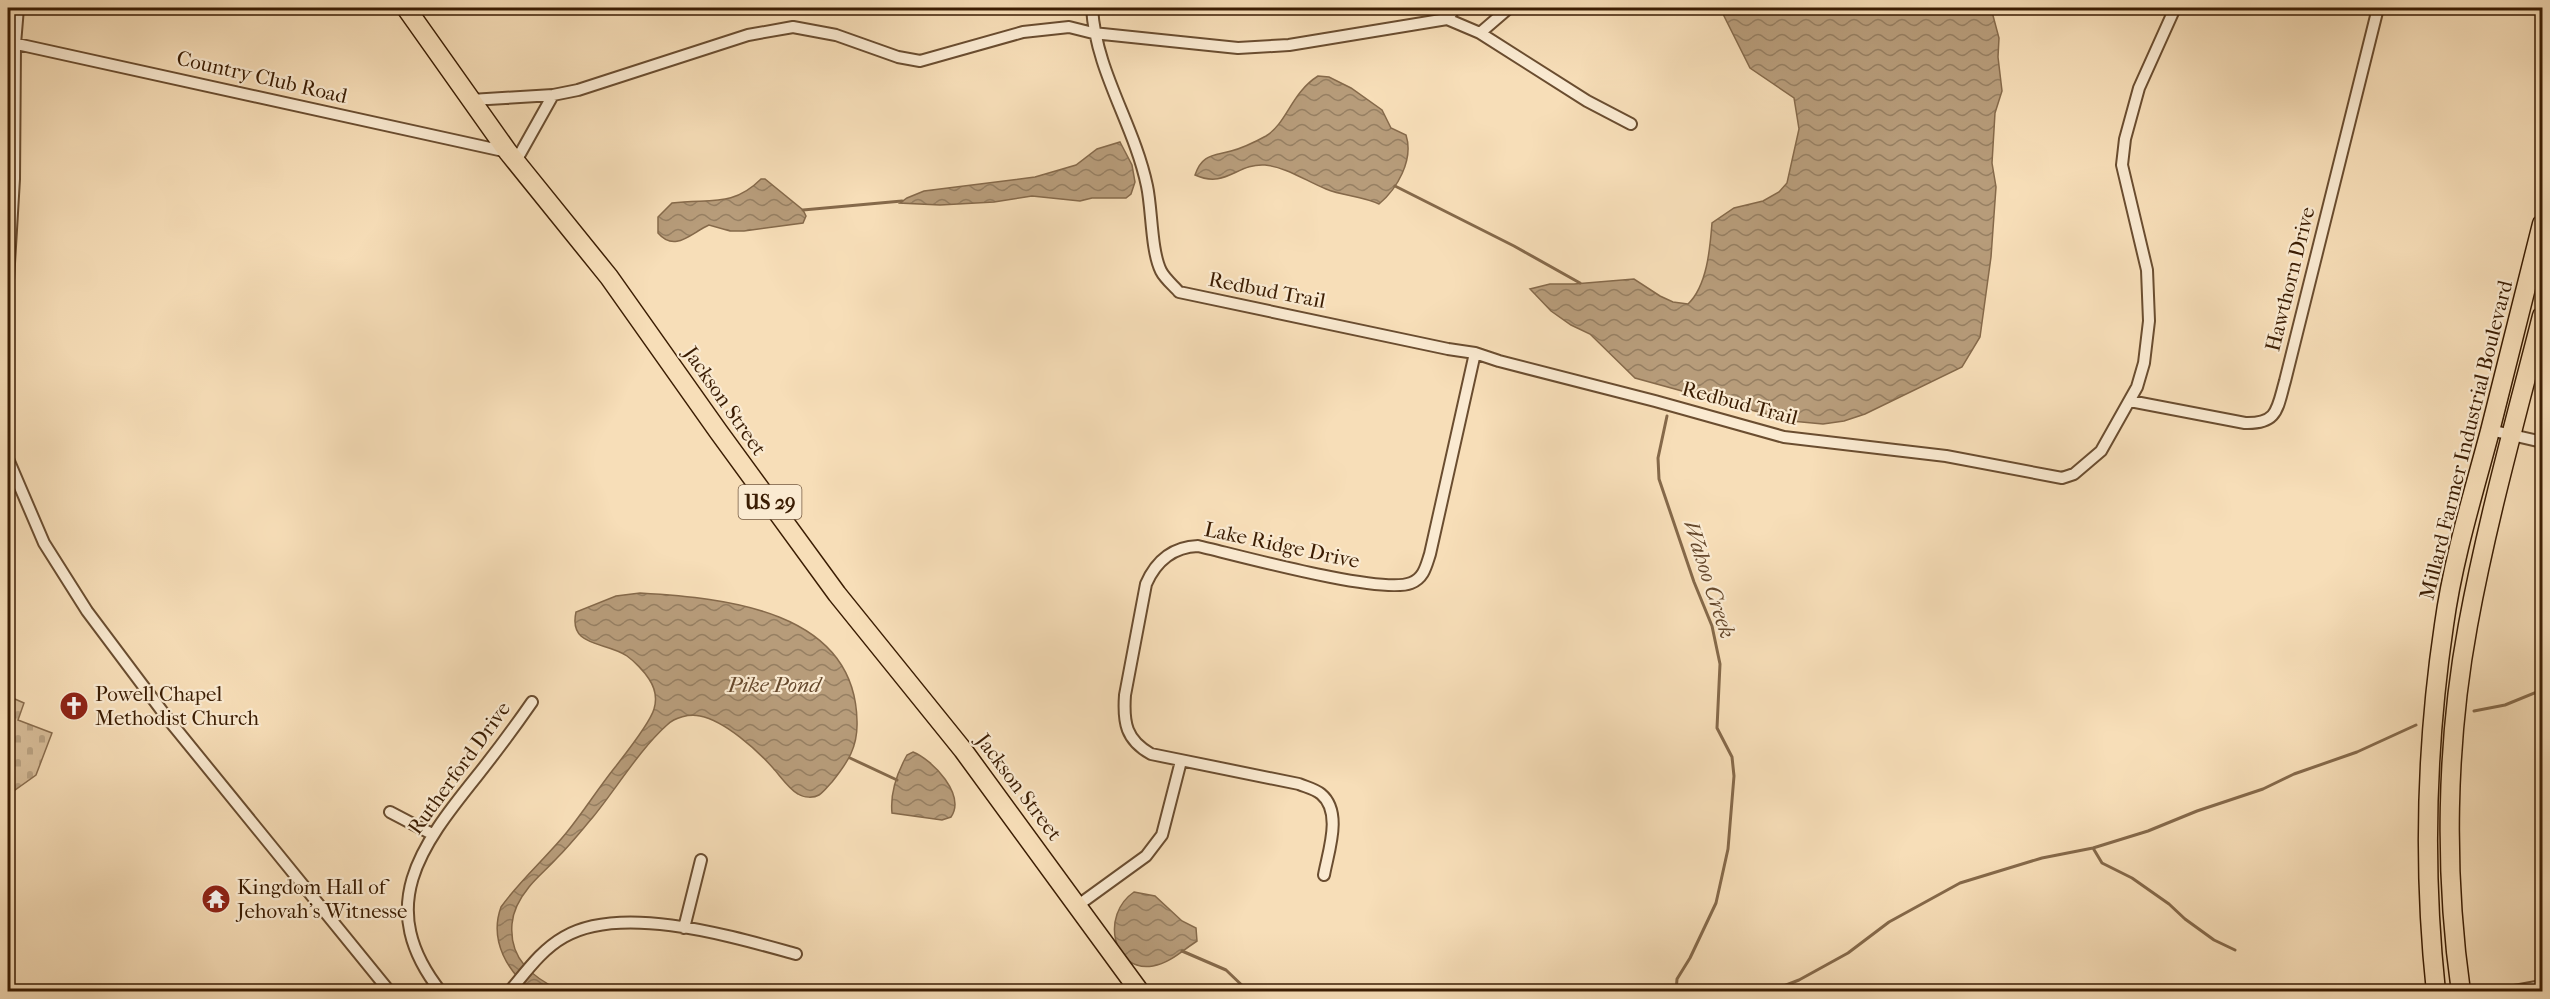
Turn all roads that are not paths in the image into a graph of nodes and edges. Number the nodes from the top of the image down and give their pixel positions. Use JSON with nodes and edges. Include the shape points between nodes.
{"nodes":[{"id":1,"x":18,"y":8,"type":"edge"},
{"id":2,"x":406,"y":8,"type":"edge"},
{"id":3,"x":1092,"y":8,"type":"edge"},
{"id":4,"x":1455,"y":8,"type":"edge"},
{"id":5,"x":1509,"y":8,"type":"edge"},
{"id":6,"x":2175,"y":8,"type":"edge"},
{"id":7,"x":2378,"y":8,"type":"edge"},
{"id":8,"x":1447,"y":19,"type":"junction"},
{"id":9,"x":1093,"y":33,"type":"junction"},
{"id":10,"x":1480,"y":33,"type":"junction"},
{"id":11,"x":11,"y":43,"type":"edge"},
{"id":12,"x":553,"y":95,"type":"junction"},
{"id":13,"x":471,"y":100,"type":"junction"},
{"id":14,"x":1631,"y":124,"type":"dead end"},
{"id":15,"x":512,"y":156,"type":"junction"},
{"id":16,"x":2542,"y":224,"type":"edge"},
{"id":17,"x":8,"y":280,"type":"edge"},
{"id":18,"x":2542,"y":316,"type":"edge"},
{"id":19,"x":1475,"y":353,"type":"junction"},
{"id":20,"x":2130,"y":401,"type":"junction"},
{"id":21,"x":2490,"y":430,"type":"junction"},
{"id":22,"x":2512,"y":435,"type":"junction"},
{"id":23,"x":2542,"y":442,"type":"edge"},
{"id":24,"x":8,"y":459,"type":"edge"},
{"id":25,"x":532,"y":702,"type":"dead end"},
{"id":26,"x":1181,"y":761,"type":"junction"},
{"id":27,"x":390,"y":812,"type":"dead end"},
{"id":28,"x":432,"y":834,"type":"junction"},
{"id":29,"x":701,"y":860,"type":"dead end"},
{"id":30,"x":1324,"y":875,"type":"dead end"},
{"id":31,"x":1077,"y":906,"type":"junction"},
{"id":32,"x":684,"y":928,"type":"junction"},
{"id":33,"x":796,"y":954,"type":"dead end"},
{"id":34,"x":2542,"y":986,"type":"edge"},
{"id":35,"x":390,"y":992,"type":"edge"},
{"id":36,"x":441,"y":992,"type":"edge"},
{"id":37,"x":509,"y":992,"type":"edge"},
{"id":38,"x":1140,"y":992,"type":"edge"},
{"id":39,"x":2436,"y":992,"type":"edge"},
{"id":40,"x":2461,"y":992,"type":"edge"},
{"id":41,"x":2509,"y":992,"type":"edge"}],
"edges":[{"from":1,"to":11,"type":"street"},
{"from":2,"to":13,"type":"main road","name":"Jackson Street","number":"US 29"},
{"from":3,"to":9,"type":"street","name":"Redbud Trail"},
{"from":4,"to":8,"type":"street"},
{"from":5,"to":10,"type":"street"},
{"from":6,"to":20,"type":"street","name":"Redbud Trail","via":[[2139,88],[2122,165],[2147,270],[2149,321],[2144,363]]},
{"from":7,"to":20,"type":"street","name":"Hawthorn Drive","via":[[2277,409],[2270,419],[2245,423]]},
{"from":8,"to":9,"type":"street","via":[[1289,45],[1238,48]]},
{"from":8,"to":10,"type":"street"},
{"from":9,"to":12,"type":"street","via":[[1069,27],[1023,32],[920,61],[813,29],[773,29]]},
{"from":9,"to":19,"type":"street","name":"Redbud Trail","via":[[1147,186],[1161,271],[1179,292]]},
{"from":10,"to":14,"type":"street","via":[[1587,101]]},
{"from":11,"to":15,"type":"street","name":"Country Club Road","via":[[286,101]]},
{"from":11,"to":17,"type":"street","via":[[14,179]]},
{"from":12,"to":13,"type":"street"},
{"from":12,"to":15,"type":"street"},
{"from":13,"to":15,"type":"main road","name":"Jackson Street","number":"US 29"},
{"from":15,"to":31,"type":"main road","name":"Jackson Street","number":"US 29","via":[[609,278],[837,594],[963,750]]},
{"from":16,"to":21,"type":"main road","name":"Millard Farmer Industrial Boulevard"},
{"from":18,"to":22,"type":"main road","name":"Millard Farmer Industrial Boulevard"},
{"from":19,"to":20,"type":"street","name":"Redbud Trail","via":[[1784,437],[1946,456],[2062,478],[2081,470],[2101,451]]},
{"from":19,"to":26,"type":"street","name":"Lake Ridge Drive","via":[[1430,554],[1420,578],[1409,584],[1375,585],[1198,546],[1173,551],[1151,571],[1125,695],[1126,723],[1138,747]]},
{"from":21,"to":22,"type":"street"},
{"from":21,"to":39,"type":"main road","name":"Millard Farmer Industrial Boulevard","via":[[2457,560],[2434,704],[2428,837]]},
{"from":22,"to":23,"type":"street"},
{"from":22,"to":40,"type":"main road","name":"Millard Farmer Industrial Boulevard","via":[[2467,627],[2457,715],[2451,848]]},
{"from":24,"to":35,"type":"street","via":[[44,543],[87,611],[168,718]]},
{"from":25,"to":28,"type":"street","name":"Rutherford Drive"},
{"from":26,"to":30,"type":"street","name":"Lake Ridge Drive","via":[[1299,784],[1321,794],[1330,807],[1332,831]]},
{"from":26,"to":31,"type":"street","via":[[1162,835],[1146,856]]},
{"from":27,"to":28,"type":"street"},
{"from":28,"to":36,"type":"street","name":"Rutherford Drive","via":[[417,862],[407,906],[417,953]]},
{"from":29,"to":32,"type":"street"},
{"from":31,"to":38,"type":"main road","name":"Jackson Street","number":"US 29"},
{"from":32,"to":33,"type":"street"},
{"from":32,"to":37,"type":"street","via":[[622,921],[581,929],[563,937],[537,958]]},
{"from":34,"to":41,"type":"street"}]}
